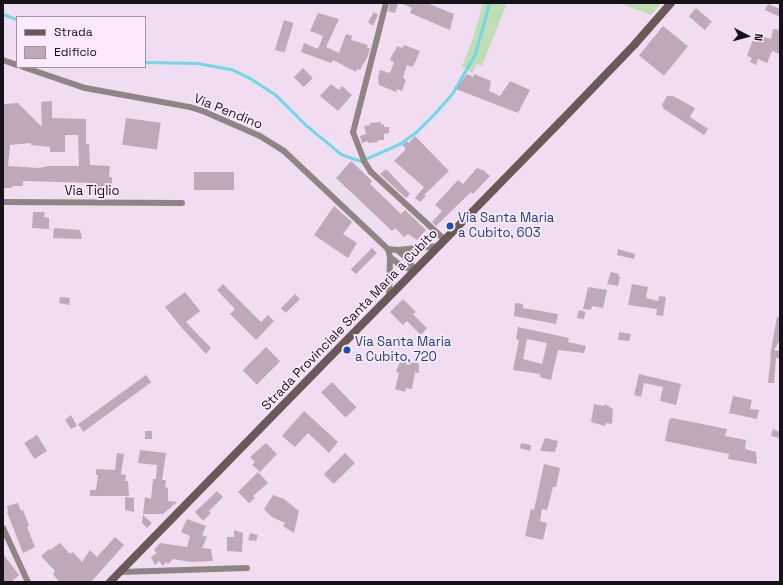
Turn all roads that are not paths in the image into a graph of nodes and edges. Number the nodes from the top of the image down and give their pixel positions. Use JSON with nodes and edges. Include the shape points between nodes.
{"nodes":[{"id":1,"x":386,"y":3,"type":"edge"},
{"id":2,"x":671,"y":3,"type":"edge"},
{"id":3,"x":3,"y":60,"type":"edge"},
{"id":4,"x":16,"y":65,"type":"edge"},
{"id":5,"x":26,"y":68,"type":"edge"},
{"id":6,"x":3,"y":202,"type":"edge"},
{"id":7,"x":182,"y":203,"type":"dead end"},
{"id":8,"x":442,"y":243,"type":"junction"},
{"id":9,"x":388,"y":248,"type":"junction"},
{"id":10,"x":397,"y":250,"type":"junction"},
{"id":11,"x":390,"y":257,"type":"junction"},
{"id":12,"x":414,"y":271,"type":"junction"},
{"id":13,"x":389,"y":297,"type":"junction"},
{"id":14,"x":3,"y":528,"type":"edge"},
{"id":15,"x":247,"y":568,"type":"dead end"},
{"id":16,"x":120,"y":572,"type":"junction"},
{"id":17,"x":28,"y":582,"type":"edge"},
{"id":18,"x":110,"y":582,"type":"edge"}],
"edges":[{"from":1,"to":8,"type":"street","via":[[353,132],[370,172]]},
{"from":2,"to":8,"type":"main road","name":"Strada Provinciale Santa Maria a Cubito","via":[[636,44]]},
{"from":3,"to":4,"type":"street"},
{"from":5,"to":9,"type":"street","name":"Via Pendino","via":[[85,88],[190,107],[260,136],[284,151]]},
{"from":6,"to":7,"type":"street","name":"Via Tiglio"},
{"from":8,"to":10,"type":"street"},
{"from":8,"to":12,"type":"main road","name":"Strada Provinciale Santa Maria a Cubito"},
{"from":9,"to":10,"type":"street"},
{"from":9,"to":11,"type":"street"},
{"from":10,"to":12,"type":"street","via":[[408,259]]},
{"from":11,"to":12,"type":"street","via":[[400,266]]},
{"from":11,"to":13,"type":"street"},
{"from":12,"to":13,"type":"main road","name":"Strada Provinciale Santa Maria a Cubito"},
{"from":13,"to":16,"type":"main road","name":"Strada Provinciale Santa Maria a Cubito"},
{"from":14,"to":17,"type":"street"},
{"from":15,"to":16,"type":"street"},
{"from":16,"to":18,"type":"main road","name":"Strada Provinciale Santa Maria a Cubito"}]}
